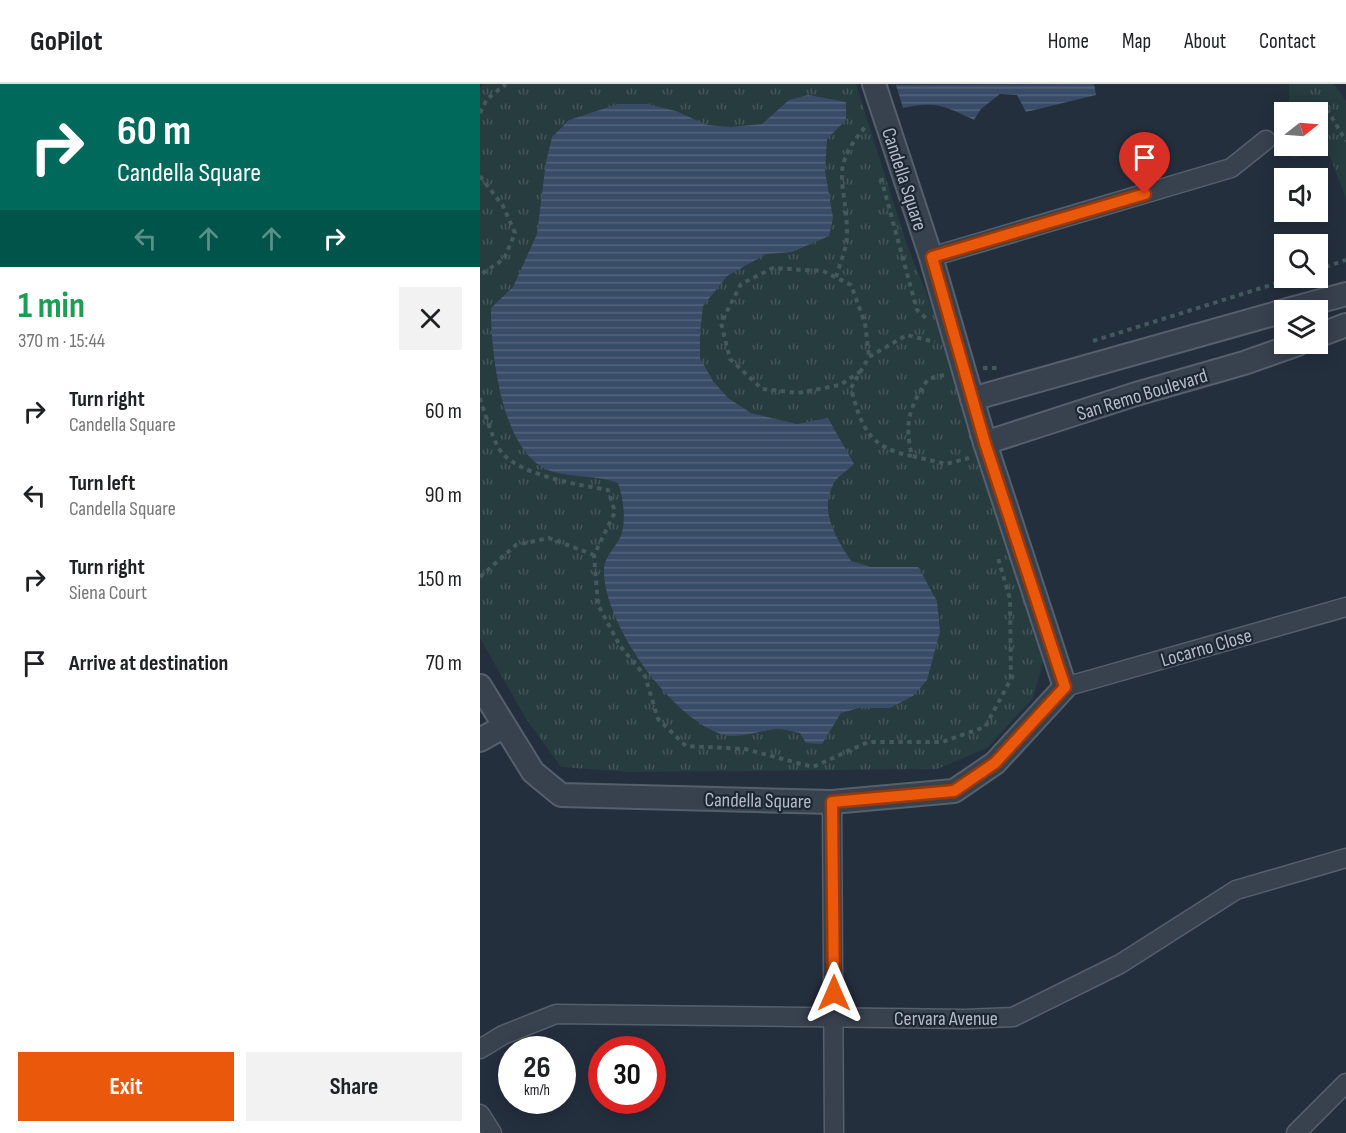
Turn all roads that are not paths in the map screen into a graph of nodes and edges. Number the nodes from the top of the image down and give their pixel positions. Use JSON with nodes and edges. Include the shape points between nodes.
{"nodes":[{"id":1,"x":874,"y":84,"type":"edge"},
{"id":2,"x":1266,"y":140,"type":"dead end"},
{"id":3,"x":932,"y":257,"type":"junction"},
{"id":4,"x":1346,"y":294,"type":"edge"},
{"id":5,"x":1325,"y":300,"type":"edge"},
{"id":6,"x":1274,"y":314,"type":"edge"},
{"id":7,"x":1247,"y":322,"type":"junction"},
{"id":8,"x":1346,"y":325,"type":"edge"},
{"id":9,"x":1328,"y":332,"type":"edge"},
{"id":10,"x":1274,"y":353,"type":"edge"},
{"id":11,"x":1124,"y":358,"type":"junction"},
{"id":12,"x":1258,"y":359,"type":"junction"},
{"id":13,"x":1136,"y":394,"type":"junction"},
{"id":14,"x":972,"y":399,"type":"junction"},
{"id":15,"x":980,"y":450,"type":"junction"},
{"id":16,"x":1346,"y":607,"type":"edge"},
{"id":17,"x":480,"y":686,"type":"edge"},
{"id":18,"x":1065,"y":687,"type":"junction"},
{"id":19,"x":503,"y":727,"type":"junction"},
{"id":20,"x":480,"y":740,"type":"edge"},
{"id":21,"x":832,"y":802,"type":"junction"},
{"id":22,"x":1346,"y":858,"type":"edge"},
{"id":23,"x":834,"y":1017,"type":"junction"},
{"id":24,"x":480,"y":1049,"type":"edge"},
{"id":25,"x":1346,"y":1083,"type":"edge"},
{"id":26,"x":480,"y":1114,"type":"edge"},
{"id":27,"x":492,"y":1133,"type":"edge"},
{"id":28,"x":834,"y":1133,"type":"edge"},
{"id":29,"x":1296,"y":1133,"type":"edge"}],
"edges":[{"from":1,"to":3,"type":"street","name":"Candella Square"},
{"from":2,"to":3,"type":"street","via":[[1231,168]]},
{"from":3,"to":14,"type":"street","name":"Candella Square"},
{"from":4,"to":5,"type":"street","name":"San Remo Boulevard"},
{"from":6,"to":7,"type":"street","name":"San Remo Boulevard"},
{"from":7,"to":11,"type":"street","name":"San Remo Boulevard"},
{"from":7,"to":12,"type":"street"},
{"from":8,"to":9,"type":"street"},
{"from":10,"to":12,"type":"street","name":"San Remo Boulevard"},
{"from":11,"to":13,"type":"street"},
{"from":11,"to":14,"type":"street","name":"San Remo Boulevard"},
{"from":12,"to":13,"type":"street","name":"San Remo Boulevard"},
{"from":13,"to":15,"type":"street","name":"San Remo Boulevard"},
{"from":14,"to":15,"type":"street","name":"Candella Square"},
{"from":15,"to":18,"type":"street","name":"Candella Square"},
{"from":16,"to":18,"type":"street","name":"Locarno Close"},
{"from":17,"to":19,"type":"street","name":"Candella Square"},
{"from":18,"to":21,"type":"street","name":"Candella Square","via":[[995,763],[954,791]]},
{"from":19,"to":20,"type":"street"},
{"from":19,"to":21,"type":"street","name":"Candella Square","via":[[533,772],[561,795]]},
{"from":21,"to":23,"type":"street"},
{"from":22,"to":23,"type":"street","name":"Cervara Avenue","via":[[1236,890],[1120,964],[1013,1017]]},
{"from":23,"to":24,"type":"street","name":"Cervara Avenue","via":[[556,1014],[503,1035]]},
{"from":23,"to":28,"type":"street"},
{"from":25,"to":29,"type":"street"},
{"from":26,"to":27,"type":"street"}]}
